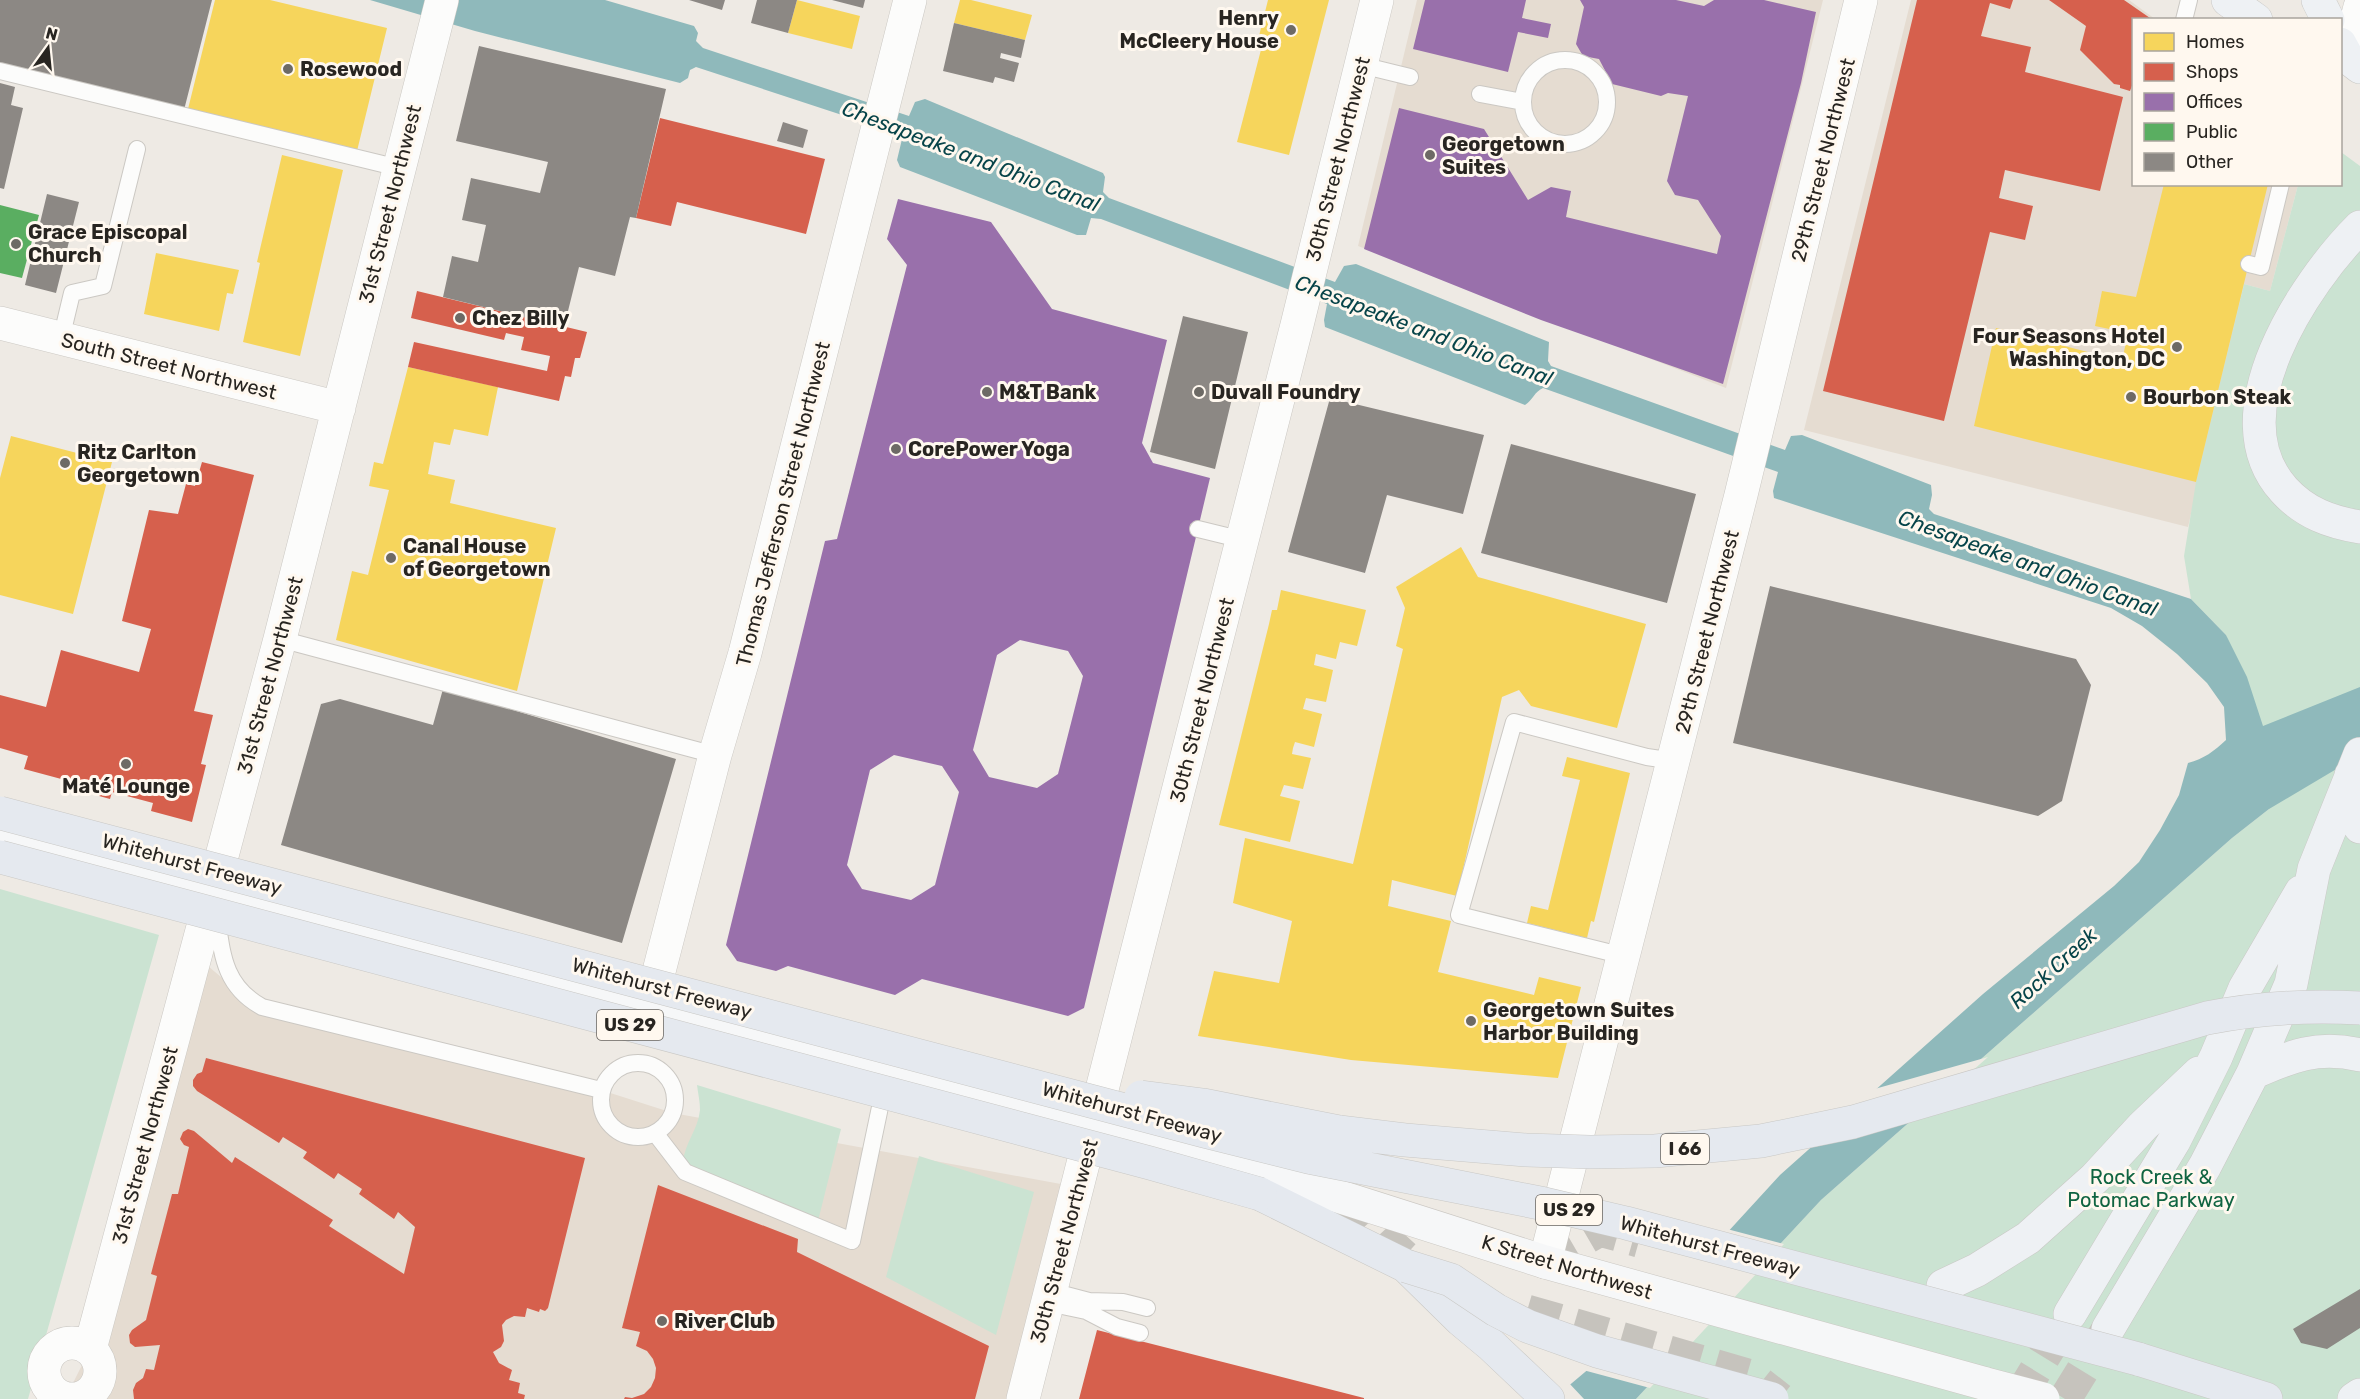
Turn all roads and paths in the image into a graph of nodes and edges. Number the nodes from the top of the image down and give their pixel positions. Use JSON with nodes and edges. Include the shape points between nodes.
{"nodes":[{"id":1,"x":910,"y":0,"type":"edge"},
{"id":2,"x":1377,"y":0,"type":"edge"},
{"id":3,"x":1861,"y":0,"type":"edge"},
{"id":4,"x":2188,"y":0,"type":"edge"},
{"id":5,"x":2228,"y":0,"type":"edge"},
{"id":6,"x":2318,"y":0,"type":"edge"},
{"id":7,"x":2360,"y":7,"type":"edge"},
{"id":8,"x":438,"y":14,"type":"edge"},
{"id":9,"x":2184,"y":18,"type":"edge"},
{"id":10,"x":2253,"y":18,"type":"edge"},
{"id":11,"x":2327,"y":18,"type":"edge"},
{"id":12,"x":2346,"y":58,"type":"edge"},
{"id":13,"x":1361,"y":65,"type":"junction"},
{"id":14,"x":0,"y":71,"type":"edge"},
{"id":15,"x":1410,"y":77,"type":"dead end"},
{"id":16,"x":1480,"y":94,"type":"dead end"},
{"id":17,"x":1522,"y":102,"type":"junction"},
{"id":18,"x":137,"y":149,"type":"dead end"},
{"id":19,"x":399,"y":168,"type":"junction"},
{"id":20,"x":2281,"y":186,"type":"edge"},
{"id":21,"x":2360,"y":227,"type":"edge"},
{"id":22,"x":2248,"y":264,"type":"dead end"},
{"id":23,"x":0,"y":323,"type":"edge"},
{"id":24,"x":61,"y":339,"type":"junction"},
{"id":25,"x":339,"y":408,"type":"junction"},
{"id":26,"x":2360,"y":527,"type":"edge"},
{"id":27,"x":1198,"y":528,"type":"dead end"},
{"id":28,"x":1243,"y":540,"type":"junction"},
{"id":29,"x":280,"y":639,"type":"junction"},
{"id":30,"x":716,"y":755,"type":"junction"},
{"id":31,"x":1674,"y":761,"type":"junction"},
{"id":32,"x":2355,"y":765,"type":"edge"},
{"id":33,"x":0,"y":813,"type":"edge"},
{"id":34,"x":2360,"y":827,"type":"edge"},
{"id":35,"x":0,"y":833,"type":"edge"},
{"id":36,"x":0,"y":857,"type":"edge"},
{"id":37,"x":2314,"y":869,"type":"junction"},
{"id":38,"x":213,"y":889,"type":"junction"},
{"id":39,"x":1624,"y":956,"type":"junction"},
{"id":40,"x":650,"y":1006,"type":"junction"},
{"id":41,"x":2360,"y":1008,"type":"edge"},
{"id":42,"x":2360,"y":1054,"type":"edge"},
{"id":43,"x":2216,"y":1057,"type":"junction"},
{"id":44,"x":648,"y":1063,"type":"junction"},
{"id":45,"x":888,"y":1069,"type":"junction"},
{"id":46,"x":2253,"y":1073,"type":"junction"},
{"id":47,"x":997,"y":1077,"type":"junction"},
{"id":48,"x":602,"y":1090,"type":"junction"},
{"id":49,"x":1095,"y":1124,"type":"junction"},
{"id":50,"x":655,"y":1133,"type":"junction"},
{"id":51,"x":1545,"y":1262,"type":"junction"},
{"id":52,"x":1406,"y":1266,"type":"junction"},
{"id":53,"x":1942,"y":1286,"type":"dead end"},
{"id":54,"x":1049,"y":1297,"type":"junction"},
{"id":55,"x":1147,"y":1308,"type":"dead end"},
{"id":56,"x":2070,"y":1314,"type":"tunnel mouth"},
{"id":57,"x":2108,"y":1329,"type":"tunnel mouth"},
{"id":58,"x":1140,"y":1333,"type":"dead end"},
{"id":59,"x":90,"y":1349,"type":"dead end"},
{"id":60,"x":2360,"y":1395,"type":"edge"},
{"id":61,"x":1023,"y":1399,"type":"edge"},
{"id":62,"x":1548,"y":1399,"type":"edge"},
{"id":63,"x":1772,"y":1399,"type":"edge"},
{"id":64,"x":2043,"y":1399,"type":"edge"},
{"id":65,"x":2266,"y":1399,"type":"edge"},
{"id":66,"x":2354,"y":1399,"type":"edge"}],
"edges":[{"from":1,"to":30,"type":"street","name":"Thomas Jefferson Street Northwest"},
{"from":2,"to":13,"type":"street","name":"30th Street Northwest"},
{"from":3,"to":31,"type":"street","name":"29th Street Northwest"},
{"from":4,"to":9,"type":"lane"},
{"from":5,"to":10,"type":"main road"},
{"from":6,"to":11,"type":"main road"},
{"from":7,"to":12,"type":"street"},
{"from":8,"to":19,"type":"street","name":"31st Street Northwest"},
{"from":13,"to":15,"type":"lane"},
{"from":13,"to":28,"type":"street","name":"30th Street Northwest"},
{"from":14,"to":19,"type":"lane"},
{"from":16,"to":17,"type":"lane"},
{"from":17,"to":17,"type":"lane","via":[[1532,127],[1541,136],[1566,144],[1591,135],[1603,119],[1607,100],[1598,77],[1589,68],[1565,61],[1546,66],[1531,78]]},
{"from":18,"to":24,"type":"lane","via":[[103,286],[72,293]]},
{"from":19,"to":25,"type":"street","name":"31st Street Northwest"},
{"from":20,"to":22,"type":"lane","via":[[2261,267]]},
{"from":21,"to":26,"type":"main road","via":[[2306,294],[2277,347],[2263,388],[2260,428],[2267,465],[2293,499],[2324,519]]},
{"from":23,"to":24,"type":"street","name":"South Street Northwest"},
{"from":24,"to":25,"type":"street","name":"South Street Northwest"},
{"from":25,"to":29,"type":"street","name":"31st Street Northwest"},
{"from":27,"to":28,"type":"lane"},
{"from":28,"to":49,"type":"street","name":"30th Street Northwest"},
{"from":29,"to":30,"type":"lane"},
{"from":29,"to":38,"type":"street","name":"31st Street Northwest"},
{"from":30,"to":40,"type":"street","name":"Thomas Jefferson Street Northwest"},
{"from":31,"to":39,"type":"street","name":"29th Street Northwest"},
{"from":31,"to":39,"type":"lane","via":[[1514,722],[1460,915]]},
{"from":32,"to":34,"type":"main road"},
{"from":32,"to":37,"type":"main road"},
{"from":33,"to":47,"type":"highway","name":"Whitehurst Freeway","number":"US 29","bridge":true},
{"from":35,"to":38,"type":"main road","name":"K Street Northwest"},
{"from":36,"to":52,"type":"highway","number":"US 29","bridge":true,"via":[[1260,1194]]},
{"from":37,"to":43,"type":"main road","via":[[2245,988]]},
{"from":37,"to":46,"type":"main road","via":[[2291,984]]},
{"from":38,"to":40,"type":"main road","name":"K Street Northwest"},
{"from":38,"to":48,"type":"lane","via":[[229,976],[246,998],[262,1007]]},
{"from":38,"to":59,"type":"street","name":"31st Street Northwest"},
{"from":39,"to":51,"type":"street","name":"29th Street Northwest"},
{"from":40,"to":44,"type":"lane"},
{"from":40,"to":45,"type":"main road","name":"K Street Northwest"},
{"from":41,"to":47,"type":"highway","number":"I 66","bridge":true,"via":[[2284,1007],[2207,1018],[1853,1122],[1761,1140],[1655,1151],[1526,1150],[1405,1140],[1339,1132],[1203,1105]]},
{"from":42,"to":46,"type":"main road","via":[[2303,1052]]},
{"from":43,"to":53,"type":"main road","via":[[2095,1178],[2028,1238],[1977,1270]]},
{"from":43,"to":56,"type":"main road","via":[[2174,1141]]},
{"from":44,"to":48,"type":"lane","via":[[614,1070]]},
{"from":44,"to":50,"type":"lane","via":[[668,1078],[676,1101],[667,1125]]},
{"from":45,"to":49,"type":"main road","name":"K Street Northwest"},
{"from":45,"to":50,"type":"lane","via":[[852,1241],[685,1172]]},
{"from":46,"to":57,"type":"main road","via":[[2205,1166]]},
{"from":47,"to":65,"type":"highway","name":"Whitehurst Freeway","number":"US 29","bridge":true,"via":[[1308,1157],[1626,1223],[2138,1359]]},
{"from":48,"to":50,"type":"lane","via":[[600,1103],[610,1126],[633,1137]]},
{"from":49,"to":51,"type":"main road","name":"K Street Northwest","via":[[1212,1156]]},
{"from":49,"to":54,"type":"street","name":"30th Street Northwest"},
{"from":51,"to":64,"type":"main road","name":"K Street Northwest","bridge":true},
{"from":52,"to":62,"type":"highway"},
{"from":52,"to":63,"type":"highway","number":"US 29","bridge":true,"via":[[1451,1280],[1527,1326],[1597,1351]]},
{"from":54,"to":55,"type":"lane","via":[[1123,1302]]},
{"from":54,"to":58,"type":"lane"},
{"from":54,"to":61,"type":"street","name":"30th Street Northwest"},
{"from":60,"to":66,"type":"main road"}]}
